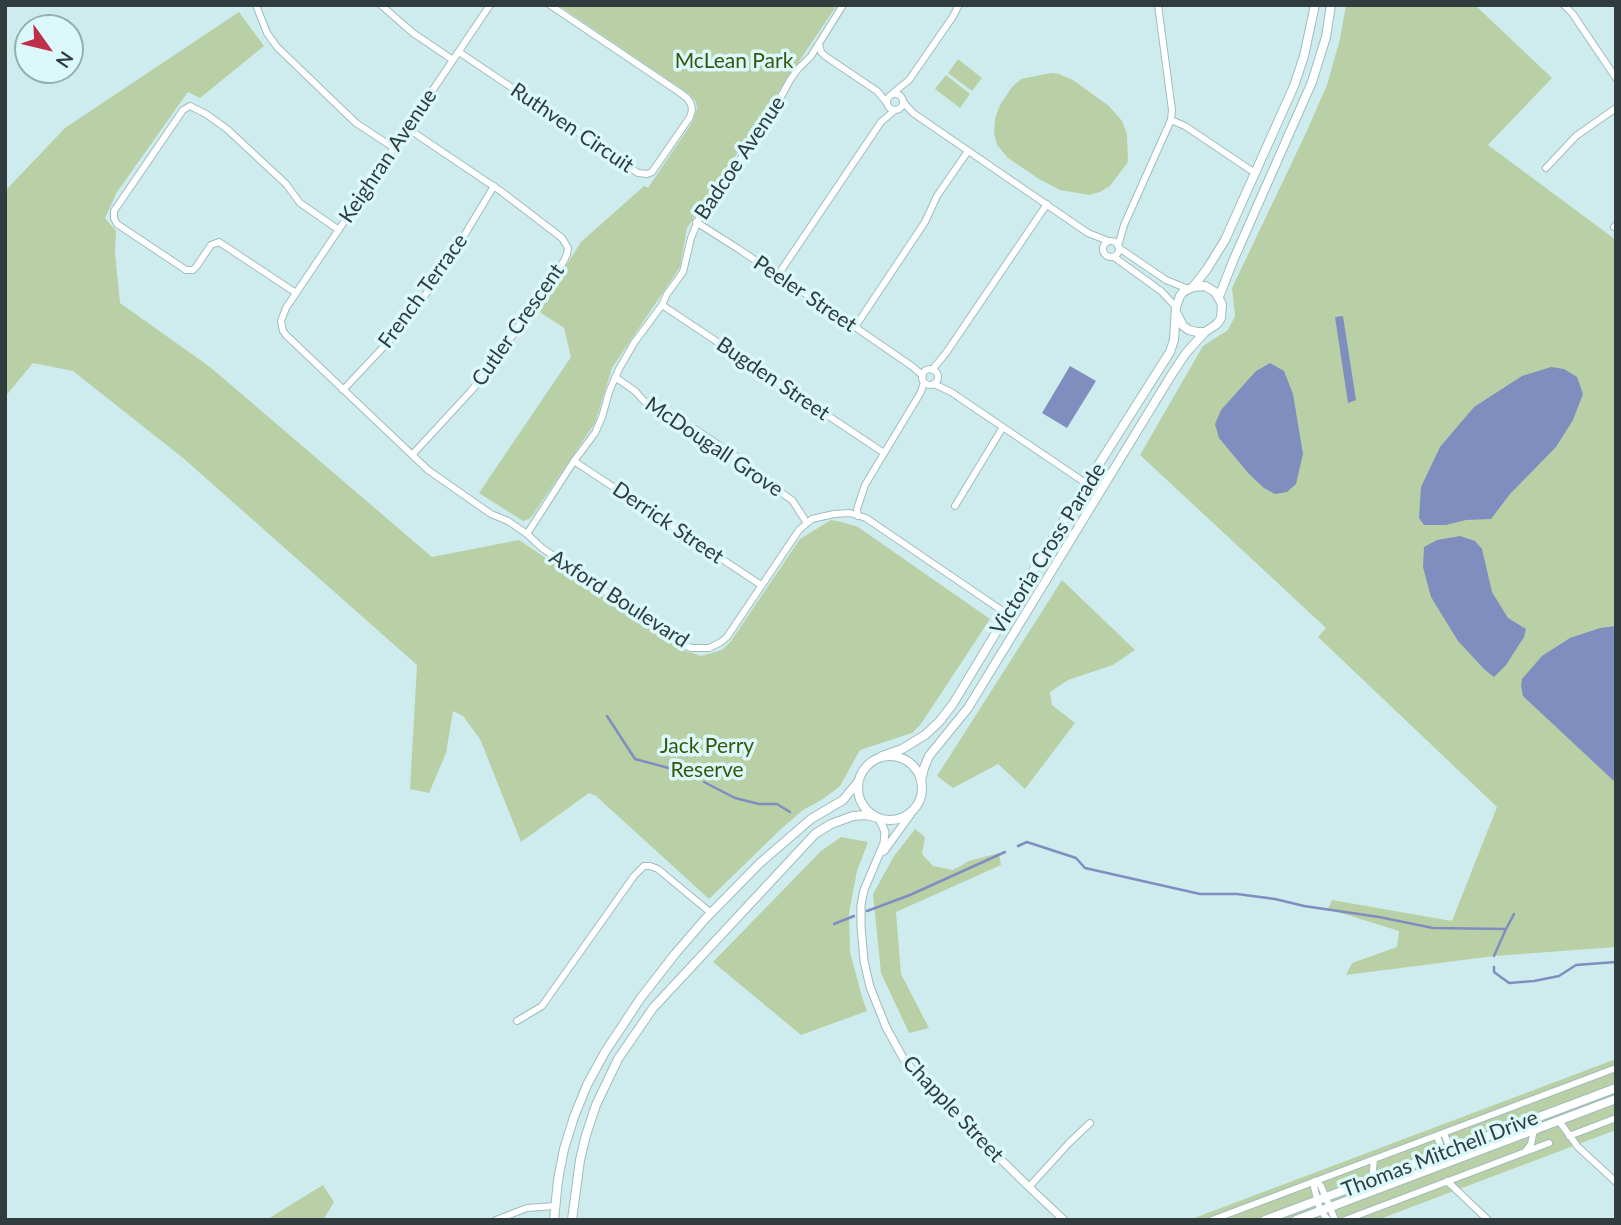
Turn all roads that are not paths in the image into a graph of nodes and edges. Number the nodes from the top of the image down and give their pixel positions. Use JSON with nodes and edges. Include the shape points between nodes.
{"nodes":[{"id":1,"x":256,"y":5,"type":"edge"},
{"id":2,"x":381,"y":5,"type":"edge"},
{"id":3,"x":490,"y":5,"type":"edge"},
{"id":4,"x":550,"y":5,"type":"edge"},
{"id":5,"x":843,"y":5,"type":"edge"},
{"id":6,"x":959,"y":5,"type":"edge"},
{"id":7,"x":1158,"y":5,"type":"edge"},
{"id":8,"x":1315,"y":5,"type":"edge"},
{"id":9,"x":1331,"y":5,"type":"edge"},
{"id":10,"x":1564,"y":5,"type":"edge"},
{"id":11,"x":1578,"y":6,"type":"edge"},
{"id":12,"x":1572,"y":13,"type":"junction"},
{"id":13,"x":819,"y":41,"type":"junction"},
{"id":14,"x":459,"y":52,"type":"junction"},
{"id":15,"x":453,"y":60,"type":"junction"},
{"id":16,"x":1616,"y":78,"type":"edge"},
{"id":17,"x":909,"y":80,"type":"junction"},
{"id":18,"x":877,"y":91,"type":"junction"},
{"id":19,"x":892,"y":94,"type":"junction"},
{"id":20,"x":903,"y":100,"type":"junction"},
{"id":21,"x":887,"y":104,"type":"junction"},
{"id":22,"x":1616,"y":108,"type":"edge"},
{"id":23,"x":897,"y":110,"type":"junction"},
{"id":24,"x":913,"y":113,"type":"junction"},
{"id":25,"x":1171,"y":120,"type":"junction"},
{"id":26,"x":881,"y":122,"type":"junction"},
{"id":27,"x":407,"y":128,"type":"junction"},
{"id":28,"x":394,"y":148,"type":"junction"},
{"id":29,"x":968,"y":151,"type":"junction"},
{"id":30,"x":1546,"y":168,"type":"dead end"},
{"id":31,"x":1255,"y":173,"type":"junction"},
{"id":32,"x":494,"y":186,"type":"junction"},
{"id":33,"x":1047,"y":204,"type":"junction"},
{"id":34,"x":696,"y":222,"type":"junction"},
{"id":35,"x":1124,"y":225,"type":"junction"},
{"id":36,"x":339,"y":230,"type":"junction"},
{"id":37,"x":1088,"y":233,"type":"junction"},
{"id":38,"x":1108,"y":241,"type":"junction"},
{"id":39,"x":1119,"y":247,"type":"junction"},
{"id":40,"x":1102,"y":250,"type":"junction"},
{"id":41,"x":1114,"y":257,"type":"junction"},
{"id":42,"x":778,"y":275,"type":"junction"},
{"id":43,"x":1191,"y":288,"type":"junction"},
{"id":44,"x":296,"y":293,"type":"junction"},
{"id":45,"x":1219,"y":297,"type":"junction"},
{"id":46,"x":662,"y":305,"type":"junction"},
{"id":47,"x":286,"y":307,"type":"joint"},
{"id":48,"x":1176,"y":310,"type":"junction"},
{"id":49,"x":855,"y":327,"type":"junction"},
{"id":50,"x":1205,"y":332,"type":"junction"},
{"id":51,"x":615,"y":377,"type":"junction"},
{"id":52,"x":930,"y":377,"type":"junction"},
{"id":53,"x":343,"y":390,"type":"junction"},
{"id":54,"x":1003,"y":427,"type":"junction"},
{"id":55,"x":884,"y":453,"type":"junction"},
{"id":56,"x":412,"y":455,"type":"junction"},
{"id":57,"x":574,"y":461,"type":"junction"},
{"id":58,"x":1087,"y":484,"type":"junction"},
{"id":59,"x":955,"y":506,"type":"dead end"},
{"id":60,"x":1068,"y":513,"type":"junction"},
{"id":61,"x":858,"y":516,"type":"junction"},
{"id":62,"x":1082,"y":522,"type":"junction"},
{"id":63,"x":807,"y":523,"type":"junction"},
{"id":64,"x":527,"y":534,"type":"junction"},
{"id":65,"x":761,"y":585,"type":"junction"},
{"id":66,"x":1007,"y":614,"type":"junction"},
{"id":67,"x":1021,"y":622,"type":"junction"},
{"id":68,"x":882,"y":756,"type":"junction"},
{"id":69,"x":921,"y":781,"type":"junction"},
{"id":70,"x":858,"y":782,"type":"junction"},
{"id":71,"x":910,"y":815,"type":"junction"},
{"id":72,"x":878,"y":818,"type":"junction"},
{"id":73,"x":879,"y":858,"type":"junction"},
{"id":74,"x":711,"y":913,"type":"junction"},
{"id":75,"x":517,"y":1021,"type":"dead end"},
{"id":76,"x":1616,"y":1068,"type":"edge"},
{"id":77,"x":1616,"y":1088,"type":"edge"},
{"id":78,"x":1616,"y":1099,"type":"edge"},
{"id":79,"x":1552,"y":1112,"type":"junction"},
{"id":80,"x":1616,"y":1118,"type":"edge"},
{"id":81,"x":1559,"y":1121,"type":"junction"},
{"id":82,"x":1090,"y":1123,"type":"dead end"},
{"id":83,"x":1522,"y":1124,"type":"junction"},
{"id":84,"x":1534,"y":1130,"type":"junction"},
{"id":85,"x":1444,"y":1133,"type":"junction"},
{"id":86,"x":1437,"y":1136,"type":"junction"},
{"id":87,"x":1569,"y":1136,"type":"junction"},
{"id":88,"x":1549,"y":1143,"type":"dead end"},
{"id":89,"x":1446,"y":1151,"type":"junction"},
{"id":90,"x":1523,"y":1153,"type":"junction"},
{"id":91,"x":1374,"y":1159,"type":"junction"},
{"id":92,"x":1450,"y":1161,"type":"junction"},
{"id":93,"x":1372,"y":1180,"type":"junction"},
{"id":94,"x":1315,"y":1181,"type":"junction"},
{"id":95,"x":1447,"y":1181,"type":"junction"},
{"id":96,"x":1616,"y":1182,"type":"edge"},
{"id":97,"x":1029,"y":1187,"type":"junction"},
{"id":98,"x":1360,"y":1195,"type":"junction"},
{"id":99,"x":1322,"y":1199,"type":"junction"},
{"id":100,"x":555,"y":1206,"type":"junction"},
{"id":101,"x":1325,"y":1208,"type":"junction"},
{"id":102,"x":1292,"y":1210,"type":"junction"},
{"id":103,"x":1299,"y":1219,"type":"edge"},
{"id":104,"x":496,"y":1220,"type":"edge"},
{"id":105,"x":554,"y":1220,"type":"edge"},
{"id":106,"x":572,"y":1220,"type":"edge"},
{"id":107,"x":1065,"y":1220,"type":"edge"},
{"id":108,"x":1212,"y":1220,"type":"edge"},
{"id":109,"x":1265,"y":1220,"type":"edge"},
{"id":110,"x":1328,"y":1220,"type":"edge"},
{"id":111,"x":1335,"y":1220,"type":"edge"},
{"id":112,"x":1345,"y":1220,"type":"edge"},
{"id":113,"x":1488,"y":1220,"type":"edge"}],
"edges":[{"from":1,"to":28,"type":"street","via":[[277,47],[356,123]]},
{"from":2,"to":15,"type":"street"},
{"from":3,"to":14,"type":"street","name":"Keighran Avenue"},
{"from":4,"to":14,"type":"street","name":"Ruthven Circuit","via":[[691,104],[690,117],[652,172],[638,173]]},
{"from":5,"to":13,"type":"street","name":"Badcoe Avenue"},
{"from":6,"to":17,"type":"street"},
{"from":7,"to":25,"type":"street"},
{"from":8,"to":31,"type":"main road","via":[[1294,86]]},
{"from":9,"to":45,"type":"main road","via":[[1312,82]]},
{"from":10,"to":12,"type":"street"},
{"from":11,"to":12,"type":"street"},
{"from":12,"to":16,"type":"street"},
{"from":13,"to":18,"type":"street","via":[[825,56]]},
{"from":13,"to":34,"type":"street","name":"Badcoe Avenue"},
{"from":14,"to":15,"type":"street","name":"Keighran Avenue"},
{"from":15,"to":27,"type":"street","name":"Keighran Avenue"},
{"from":17,"to":19,"type":"street"},
{"from":17,"to":20,"type":"street"},
{"from":18,"to":19,"type":"street"},
{"from":18,"to":21,"type":"street"},
{"from":19,"to":20,"type":"street"},
{"from":19,"to":21,"type":"street"},
{"from":20,"to":23,"type":"street"},
{"from":20,"to":24,"type":"street"},
{"from":21,"to":23,"type":"street"},
{"from":21,"to":26,"type":"street"},
{"from":22,"to":30,"type":"street","via":[[1576,136]]},
{"from":23,"to":24,"type":"street"},
{"from":23,"to":26,"type":"street"},
{"from":24,"to":29,"type":"street"},
{"from":25,"to":31,"type":"street"},
{"from":25,"to":35,"type":"street"},
{"from":26,"to":42,"type":"street"},
{"from":27,"to":28,"type":"street","name":"Keighran Avenue"},
{"from":27,"to":32,"type":"street","name":"Cutler Crescent"},
{"from":28,"to":36,"type":"street","name":"Keighran Avenue"},
{"from":29,"to":33,"type":"street"},
{"from":29,"to":49,"type":"street"},
{"from":31,"to":43,"type":"main road","via":[[1218,254]]},
{"from":32,"to":53,"type":"street","name":"French Terrace","via":[[414,310]]},
{"from":32,"to":56,"type":"street","name":"Cutler Crescent","via":[[562,238],[567,254],[489,369]]},
{"from":33,"to":37,"type":"street"},
{"from":33,"to":52,"type":"street"},
{"from":34,"to":42,"type":"street","name":"Peeler Street"},
{"from":34,"to":46,"type":"street","name":"Badcoe Avenue","via":[[683,272]]},
{"from":35,"to":38,"type":"street"},
{"from":35,"to":39,"type":"street"},
{"from":36,"to":44,"type":"street","name":"Keighran Avenue"},
{"from":36,"to":44,"type":"street","via":[[300,203],[227,129],[190,106],[114,212],[117,224],[186,270],[193,270],[211,245],[219,242]]},
{"from":37,"to":38,"type":"street"},
{"from":37,"to":40,"type":"street"},
{"from":38,"to":39,"type":"street"},
{"from":38,"to":40,"type":"street"},
{"from":39,"to":41,"type":"street"},
{"from":39,"to":43,"type":"street","via":[[1166,280]]},
{"from":40,"to":41,"type":"street"},
{"from":41,"to":48,"type":"street","via":[[1161,291]]},
{"from":42,"to":49,"type":"street","name":"Peeler Street"},
{"from":43,"to":45,"type":"main road","via":[[1205,286]]},
{"from":43,"to":48,"type":"main road","via":[[1180,296]]},
{"from":44,"to":47,"type":"street","name":"Keighran Avenue"},
{"from":45,"to":50,"type":"main road","via":[[1221,318]]},
{"from":46,"to":51,"type":"street","name":"Badcoe Avenue"},
{"from":46,"to":55,"type":"street","name":"Bugden Street"},
{"from":47,"to":53,"type":"street","name":"Axford Boulevard","via":[[283,331]]},
{"from":48,"to":50,"type":"main road","via":[[1183,326]]},
{"from":48,"to":58,"type":"main road","name":"Victoria Cross Parade","via":[[1170,352]]},
{"from":49,"to":52,"type":"street","name":"Peeler Street"},
{"from":50,"to":62,"type":"main road","name":"Victoria Cross Parade","via":[[1172,374]]},
{"from":51,"to":57,"type":"street","name":"Badcoe Avenue","via":[[599,426]]},
{"from":51,"to":63,"type":"street","name":"McDougall Grove","via":[[678,424],[695,429],[741,460],[753,474],[792,500]]},
{"from":52,"to":54,"type":"street","name":"Peeler Street"},
{"from":52,"to":55,"type":"street"},
{"from":53,"to":56,"type":"street","name":"Axford Boulevard"},
{"from":54,"to":58,"type":"street","name":"Peeler Street"},
{"from":54,"to":59,"type":"street"},
{"from":55,"to":61,"type":"street","via":[[865,485]]},
{"from":56,"to":64,"type":"street","name":"Axford Boulevard","via":[[491,514]]},
{"from":57,"to":64,"type":"street","name":"Badcoe Avenue"},
{"from":57,"to":65,"type":"street","name":"Derrick Street"},
{"from":58,"to":60,"type":"main road","name":"Victoria Cross Parade"},
{"from":60,"to":62,"type":"main road"},
{"from":60,"to":66,"type":"main road","name":"Victoria Cross Parade"},
{"from":61,"to":63,"type":"street","via":[[829,514]]},
{"from":61,"to":66,"type":"street"},
{"from":62,"to":67,"type":"main road","name":"Victoria Cross Parade"},
{"from":63,"to":65,"type":"street","name":"Axford Boulevard"},
{"from":64,"to":65,"type":"street","name":"Axford Boulevard","via":[[691,648],[709,648],[721,642]]},
{"from":66,"to":67,"type":"main road"},
{"from":66,"to":68,"type":"main road","name":"Victoria Cross Parade","via":[[944,717],[915,742]]},
{"from":67,"to":69,"type":"main road","name":"Victoria Cross Parade","via":[[968,708],[929,756]]},
{"from":68,"to":69,"type":"main road","via":[[907,761]]},
{"from":68,"to":70,"type":"main road","via":[[866,766]]},
{"from":69,"to":71,"type":"main road","via":[[919,802]]},
{"from":70,"to":72,"type":"main road","via":[[860,800]]},
{"from":70,"to":74,"type":"main road","via":[[844,800],[803,825],[760,863]]},
{"from":71,"to":72,"type":"main road","via":[[897,820]]},
{"from":71,"to":73,"type":"street","name":"Chapple Street"},
{"from":72,"to":73,"type":"street","name":"Chapple Street","via":[[885,834]]},
{"from":72,"to":106,"type":"main road","via":[[853,816],[815,834],[653,1008],[618,1059],[596,1105],[580,1160]]},
{"from":73,"to":97,"type":"street","name":"Chapple Street","via":[[864,890],[861,926],[870,987],[886,1027],[913,1073]]},
{"from":74,"to":75,"type":"street","via":[[658,869],[643,866],[542,1006]]},
{"from":74,"to":100,"type":"main road","via":[[640,999],[587,1085],[564,1150]]},
{"from":76,"to":85,"type":"street"},
{"from":77,"to":79,"type":"main road","name":"Thomas Mitchell Drive"},
{"from":78,"to":81,"type":"main road","name":"Thomas Mitchell Drive"},
{"from":79,"to":81,"type":"main road"},
{"from":79,"to":83,"type":"main road","name":"Thomas Mitchell Drive"},
{"from":80,"to":87,"type":"street","name":"Thomas Mitchell Drive"},
{"from":81,"to":84,"type":"main road","name":"Thomas Mitchell Drive"},
{"from":81,"to":87,"type":"street"},
{"from":82,"to":97,"type":"street"},
{"from":83,"to":84,"type":"main road"},
{"from":83,"to":89,"type":"main road","name":"Thomas Mitchell Drive"},
{"from":84,"to":90,"type":"street","name":"Thomas Mitchell Drive"},
{"from":84,"to":92,"type":"main road","name":"Thomas Mitchell Drive"},
{"from":85,"to":86,"type":"street"},
{"from":85,"to":89,"type":"street"},
{"from":86,"to":89,"type":"street"},
{"from":86,"to":91,"type":"street"},
{"from":87,"to":96,"type":"street"},
{"from":88,"to":90,"type":"street","name":"Thomas Mitchell Drive"},
{"from":89,"to":92,"type":"main road"},
{"from":89,"to":93,"type":"main road","name":"Thomas Mitchell Drive"},
{"from":90,"to":95,"type":"street","name":"Thomas Mitchell Drive"},
{"from":91,"to":93,"type":"street"},
{"from":91,"to":94,"type":"street"},
{"from":92,"to":98,"type":"main road","name":"Thomas Mitchell Drive"},
{"from":93,"to":98,"type":"main road"},
{"from":93,"to":99,"type":"main road","name":"Thomas Mitchell Drive"},
{"from":94,"to":99,"type":"street"},
{"from":94,"to":108,"type":"street"},
{"from":95,"to":112,"type":"street","name":"Thomas Mitchell Drive"},
{"from":95,"to":113,"type":"street"},
{"from":97,"to":107,"type":"street","name":"Chapple Street"},
{"from":98,"to":101,"type":"main road","name":"Thomas Mitchell Drive"},
{"from":99,"to":101,"type":"street"},
{"from":99,"to":102,"type":"main road","name":"Thomas Mitchell Drive"},
{"from":100,"to":104,"type":"street","via":[[527,1208]]},
{"from":100,"to":105,"type":"main road"},
{"from":101,"to":103,"type":"main road","name":"Thomas Mitchell Drive"},
{"from":101,"to":110,"type":"street"},
{"from":101,"to":111,"type":"street"},
{"from":102,"to":103,"type":"main road"},
{"from":102,"to":109,"type":"main road","name":"Thomas Mitchell Drive"}]}
